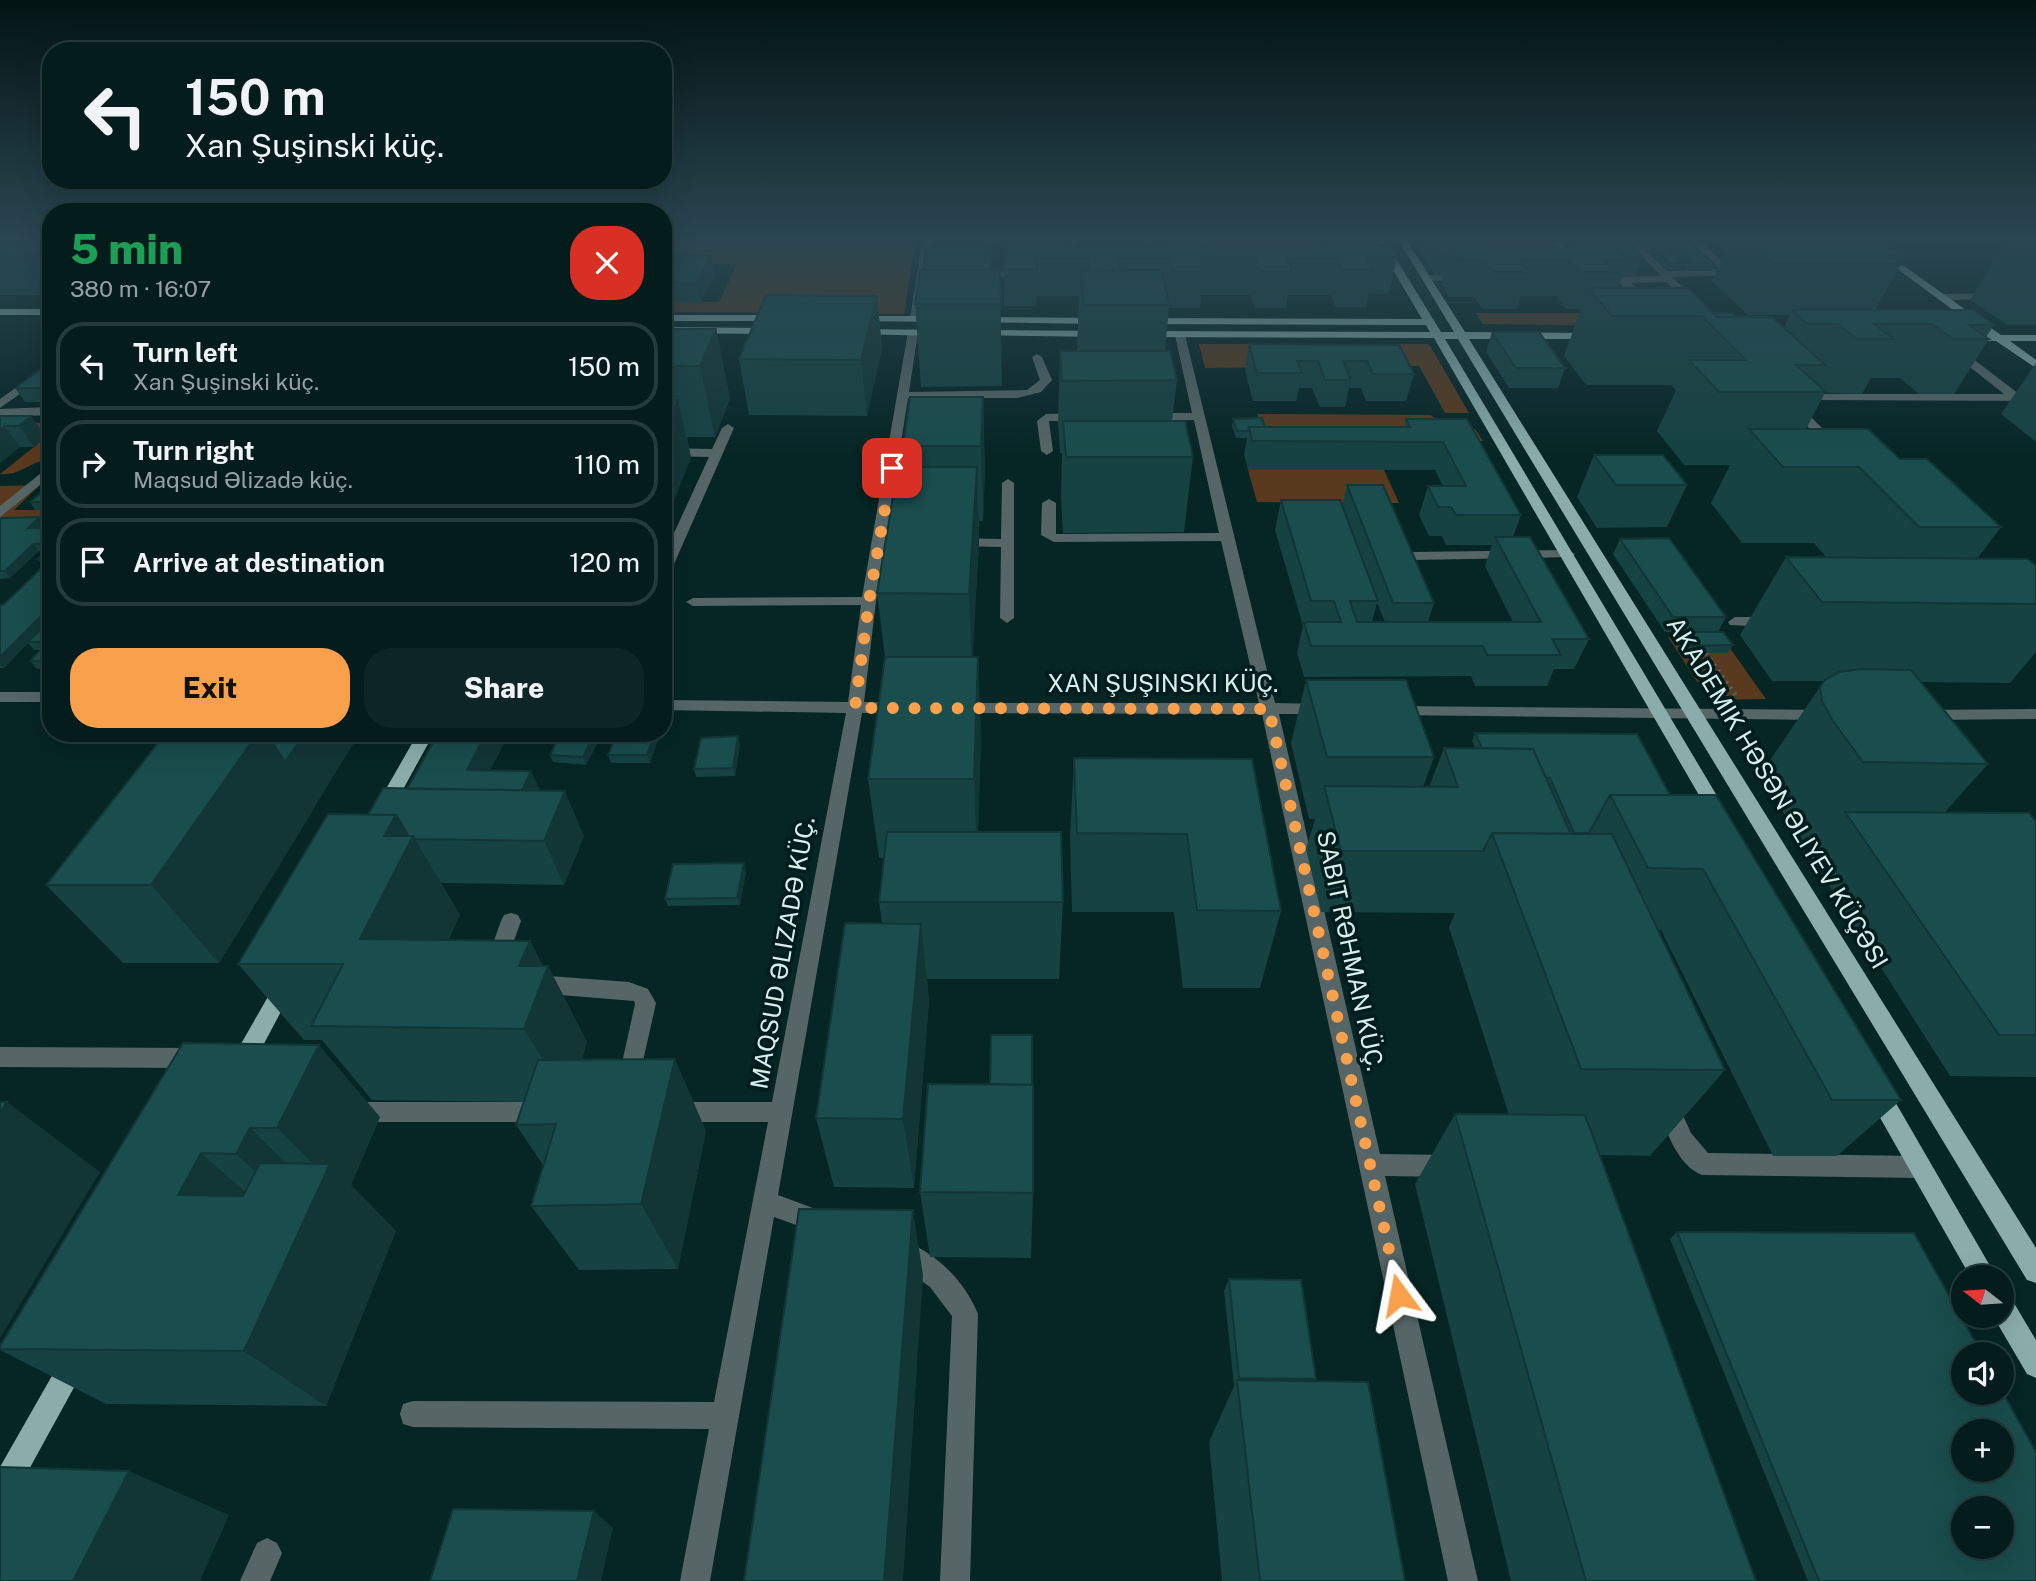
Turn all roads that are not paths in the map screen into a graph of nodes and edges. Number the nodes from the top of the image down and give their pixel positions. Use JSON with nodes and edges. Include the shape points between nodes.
{"nodes":[{"id":1,"x":917,"y":310,"type":"edge"},
{"id":2,"x":1421,"y":310,"type":"edge"},
{"id":3,"x":1446,"y":310,"type":"edge"},
{"id":4,"x":1699,"y":310,"type":"edge"},
{"id":5,"x":1960,"y":310,"type":"edge"},
{"id":6,"x":0,"y":312,"type":"edge"},
{"id":7,"x":42,"y":312,"type":"edge"},
{"id":8,"x":1706,"y":317,"type":"edge"},
{"id":9,"x":672,"y":318,"type":"edge"},
{"id":10,"x":789,"y":318,"type":"edge"},
{"id":11,"x":845,"y":318,"type":"edge"},
{"id":12,"x":1427,"y":319,"type":"junction"},
{"id":13,"x":956,"y":320,"type":"edge"},
{"id":14,"x":969,"y":320,"type":"edge"},
{"id":15,"x":1105,"y":321,"type":"edge"},
{"id":16,"x":1133,"y":321,"type":"edge"},
{"id":17,"x":0,"y":324,"type":"edge"},
{"id":18,"x":42,"y":324,"type":"edge"},
{"id":19,"x":914,"y":326,"type":"junction"},
{"id":20,"x":672,"y":330,"type":"edge"},
{"id":21,"x":788,"y":331,"type":"edge"},
{"id":22,"x":844,"y":332,"type":"edge"},
{"id":23,"x":954,"y":333,"type":"edge"},
{"id":24,"x":968,"y":333,"type":"edge"},
{"id":25,"x":1115,"y":334,"type":"edge"},
{"id":26,"x":1128,"y":334,"type":"edge"},
{"id":27,"x":1180,"y":335,"type":"junction"},
{"id":28,"x":1612,"y":336,"type":"edge"},
{"id":29,"x":1957,"y":338,"type":"edge"},
{"id":30,"x":1999,"y":338,"type":"junction"},
{"id":31,"x":2036,"y":338,"type":"edge"},
{"id":32,"x":1468,"y":339,"type":"junction"},
{"id":33,"x":1440,"y":341,"type":"junction"},
{"id":34,"x":1938,"y":355,"type":"edge"},
{"id":35,"x":1037,"y":357,"type":"dead end"},
{"id":36,"x":2036,"y":365,"type":"edge"},
{"id":37,"x":42,"y":373,"type":"edge"},
{"id":38,"x":904,"y":395,"type":"junction"},
{"id":39,"x":1782,"y":395,"type":"edge"},
{"id":40,"x":1817,"y":397,"type":"edge"},
{"id":41,"x":2016,"y":398,"type":"junction"},
{"id":42,"x":2036,"y":398,"type":"edge"},
{"id":43,"x":0,"y":405,"type":"edge"},
{"id":44,"x":42,"y":411,"type":"edge"},
{"id":45,"x":0,"y":413,"type":"edge"},
{"id":46,"x":1200,"y":416,"type":"junction"},
{"id":47,"x":1098,"y":417,"type":"edge"},
{"id":48,"x":1136,"y":417,"type":"edge"},
{"id":49,"x":728,"y":428,"type":"dead end"},
{"id":50,"x":1047,"y":451,"type":"dead end"},
{"id":51,"x":672,"y":452,"type":"edge"},
{"id":52,"x":717,"y":453,"type":"junction"},
{"id":53,"x":1841,"y":454,"type":"edge"},
{"id":54,"x":42,"y":477,"type":"edge"},
{"id":55,"x":1008,"y":483,"type":"dead end"},
{"id":56,"x":1049,"y":503,"type":"dead end"},
{"id":57,"x":0,"y":513,"type":"edge"},
{"id":58,"x":1229,"y":537,"type":"junction"},
{"id":59,"x":944,"y":542,"type":"edge"},
{"id":60,"x":1007,"y":543,"type":"junction"},
{"id":61,"x":672,"y":553,"type":"edge"},
{"id":62,"x":1568,"y":554,"type":"junction"},
{"id":63,"x":1412,"y":556,"type":"edge"},
{"id":64,"x":869,"y":601,"type":"junction"},
{"id":65,"x":694,"y":602,"type":"dead end"},
{"id":66,"x":1007,"y":618,"type":"dead end"},
{"id":67,"x":1735,"y":622,"type":"dead end"},
{"id":68,"x":1789,"y":622,"type":"edge"},
{"id":69,"x":42,"y":698,"type":"edge"},
{"id":70,"x":4,"y":701,"type":"edge"},
{"id":71,"x":672,"y":705,"type":"edge"},
{"id":72,"x":855,"y":708,"type":"junction"},
{"id":73,"x":1269,"y":709,"type":"junction"},
{"id":74,"x":1334,"y":709,"type":"edge"},
{"id":75,"x":1375,"y":710,"type":"edge"},
{"id":76,"x":1662,"y":715,"type":"junction"},
{"id":77,"x":1696,"y":715,"type":"junction"},
{"id":78,"x":1834,"y":715,"type":"edge"},
{"id":79,"x":1902,"y":715,"type":"edge"},
{"id":80,"x":2036,"y":715,"type":"edge"},
{"id":81,"x":421,"y":742,"type":"edge"},
{"id":82,"x":372,"y":830,"type":"edge"},
{"id":83,"x":1730,"y":834,"type":"edge"},
{"id":84,"x":511,"y":921,"type":"dead end"},
{"id":85,"x":298,"y":962,"type":"edge"},
{"id":86,"x":0,"y":1057,"type":"edge"},
{"id":87,"x":244,"y":1059,"type":"junction"},
{"id":88,"x":1866,"y":1072,"type":"edge"},
{"id":89,"x":232,"y":1080,"type":"edge"},
{"id":90,"x":1660,"y":1090,"type":"edge"},
{"id":91,"x":624,"y":1100,"type":"edge"},
{"id":92,"x":337,"y":1112,"type":"dead end"},
{"id":93,"x":567,"y":1112,"type":"edge"},
{"id":94,"x":648,"y":1112,"type":"edge"},
{"id":95,"x":781,"y":1112,"type":"junction"},
{"id":96,"x":1370,"y":1165,"type":"junction"},
{"id":97,"x":1475,"y":1167,"type":"edge"},
{"id":98,"x":1920,"y":1167,"type":"junction"},
{"id":99,"x":765,"y":1202,"type":"junction"},
{"id":100,"x":840,"y":1229,"type":"edge"},
{"id":101,"x":878,"y":1242,"type":"edge"},
{"id":102,"x":1977,"y":1265,"type":"edge"},
{"id":103,"x":2036,"y":1271,"type":"edge"},
{"id":104,"x":2014,"y":1327,"type":"edge"},
{"id":105,"x":87,"y":1339,"type":"edge"},
{"id":106,"x":2036,"y":1365,"type":"edge"},
{"id":107,"x":413,"y":1414,"type":"dead end"},
{"id":108,"x":725,"y":1416,"type":"junction"},
{"id":109,"x":0,"y":1494,"type":"edge"},
{"id":110,"x":267,"y":1553,"type":"dead end"},
{"id":111,"x":256,"y":1581,"type":"edge"},
{"id":112,"x":695,"y":1581,"type":"edge"},
{"id":113,"x":955,"y":1581,"type":"edge"},
{"id":114,"x":1463,"y":1581,"type":"edge"}],
"edges":[{"from":1,"to":19,"type":"street","name":"MAQSUD ƏLIZADƏ KÜÇ."},
{"from":2,"to":12,"type":"main road"},
{"from":3,"to":32,"type":"main road","name":"AKADEMIK HƏSƏN ƏLIYEV KÜÇƏSI"},
{"from":4,"to":8,"type":"street"},
{"from":5,"to":30,"type":"main road"},
{"from":6,"to":7,"type":"main road"},
{"from":9,"to":10,"type":"main road"},
{"from":11,"to":19,"type":"main road"},
{"from":12,"to":16,"type":"main road"},
{"from":12,"to":33,"type":"main road"},
{"from":13,"to":19,"type":"main road"},
{"from":14,"to":15,"type":"main road"},
{"from":17,"to":18,"type":"main road"},
{"from":19,"to":22,"type":"main road"},
{"from":19,"to":23,"type":"main road"},
{"from":19,"to":38,"type":"street","name":"MAQSUD ƏLIZADƏ KÜÇ."},
{"from":20,"to":21,"type":"main road"},
{"from":24,"to":25,"type":"main road"},
{"from":26,"to":27,"type":"main road"},
{"from":27,"to":33,"type":"main road","via":[[1420,336]]},
{"from":27,"to":46,"type":"street","name":"SABIT RƏHMAN KÜÇ."},
{"from":28,"to":32,"type":"main road"},
{"from":29,"to":30,"type":"main road"},
{"from":30,"to":31,"type":"main road"},
{"from":30,"to":36,"type":"main road"},
{"from":32,"to":33,"type":"main road"},
{"from":32,"to":77,"type":"main road","name":"AKADEMIK HƏSƏN ƏLIYEV KÜÇƏSI"},
{"from":33,"to":62,"type":"main road"},
{"from":34,"to":41,"type":"street","via":[[1964,357]]},
{"from":35,"to":38,"type":"street","via":[[1046,380],[1034,392]]},
{"from":37,"to":43,"type":"street"},
{"from":38,"to":64,"type":"street","name":"MAQSUD ƏLIZADƏ KÜÇ.","via":[[887,542]]},
{"from":39,"to":53,"type":"street"},
{"from":40,"to":41,"type":"street"},
{"from":41,"to":42,"type":"street"},
{"from":44,"to":45,"type":"street"},
{"from":46,"to":48,"type":"street"},
{"from":46,"to":58,"type":"street","name":"SABIT RƏHMAN KÜÇ."},
{"from":47,"to":50,"type":"street","via":[[1046,418]]},
{"from":49,"to":52,"type":"street"},
{"from":51,"to":52,"type":"street"},
{"from":52,"to":61,"type":"street"},
{"from":54,"to":57,"type":"street"},
{"from":55,"to":60,"type":"street"},
{"from":56,"to":58,"type":"street","via":[[1048,535],[1054,538]]},
{"from":58,"to":73,"type":"street","name":"SABIT RƏHMAN KÜÇ."},
{"from":59,"to":60,"type":"street"},
{"from":60,"to":66,"type":"street"},
{"from":62,"to":63,"type":"street"},
{"from":62,"to":76,"type":"main road"},
{"from":64,"to":65,"type":"street"},
{"from":64,"to":72,"type":"street","name":"MAQSUD ƏLIZADƏ KÜÇ."},
{"from":67,"to":68,"type":"street"},
{"from":69,"to":70,"type":"street"},
{"from":71,"to":72,"type":"street","name":"XAN ŞUŞINSKI KÜÇ."},
{"from":72,"to":73,"type":"street","name":"XAN ŞUŞINSKI KÜÇ."},
{"from":72,"to":95,"type":"street","name":"MAQSUD ƏLIZADƏ KÜÇ."},
{"from":73,"to":74,"type":"street","name":"XAN ŞUŞINSKI KÜÇ."},
{"from":73,"to":96,"type":"street","name":"SABIT RƏHMAN KÜÇ."},
{"from":75,"to":76,"type":"street"},
{"from":76,"to":77,"type":"street"},
{"from":76,"to":83,"type":"main road"},
{"from":77,"to":78,"type":"street"},
{"from":77,"to":103,"type":"main road","name":"AKADEMIK HƏSƏN ƏLIYEV KÜÇƏSI"},
{"from":79,"to":80,"type":"street"},
{"from":81,"to":82,"type":"main road"},
{"from":84,"to":91,"type":"street","via":[[495,966],[499,976],[641,995],[646,1003]]},
{"from":85,"to":87,"type":"main road"},
{"from":86,"to":87,"type":"street"},
{"from":87,"to":89,"type":"main road"},
{"from":88,"to":98,"type":"main road"},
{"from":90,"to":98,"type":"street","via":[[1683,1141],[1702,1164]]},
{"from":92,"to":93,"type":"street"},
{"from":94,"to":95,"type":"street"},
{"from":95,"to":99,"type":"street","name":"MAQSUD ƏLIZADƏ KÜÇ."},
{"from":96,"to":97,"type":"street"},
{"from":96,"to":114,"type":"street","name":"SABIT RƏHMAN KÜÇ."},
{"from":98,"to":102,"type":"main road"},
{"from":99,"to":100,"type":"street"},
{"from":99,"to":108,"type":"street","name":"MAQSUD ƏLIZADƏ KÜÇ."},
{"from":101,"to":113,"type":"street","via":[[918,1259],[955,1293],[965,1314]]},
{"from":104,"to":106,"type":"main road"},
{"from":105,"to":109,"type":"main road"},
{"from":107,"to":108,"type":"street"},
{"from":108,"to":112,"type":"street","name":"MAQSUD ƏLIZADƏ KÜÇ."},
{"from":110,"to":111,"type":"street"}]}
